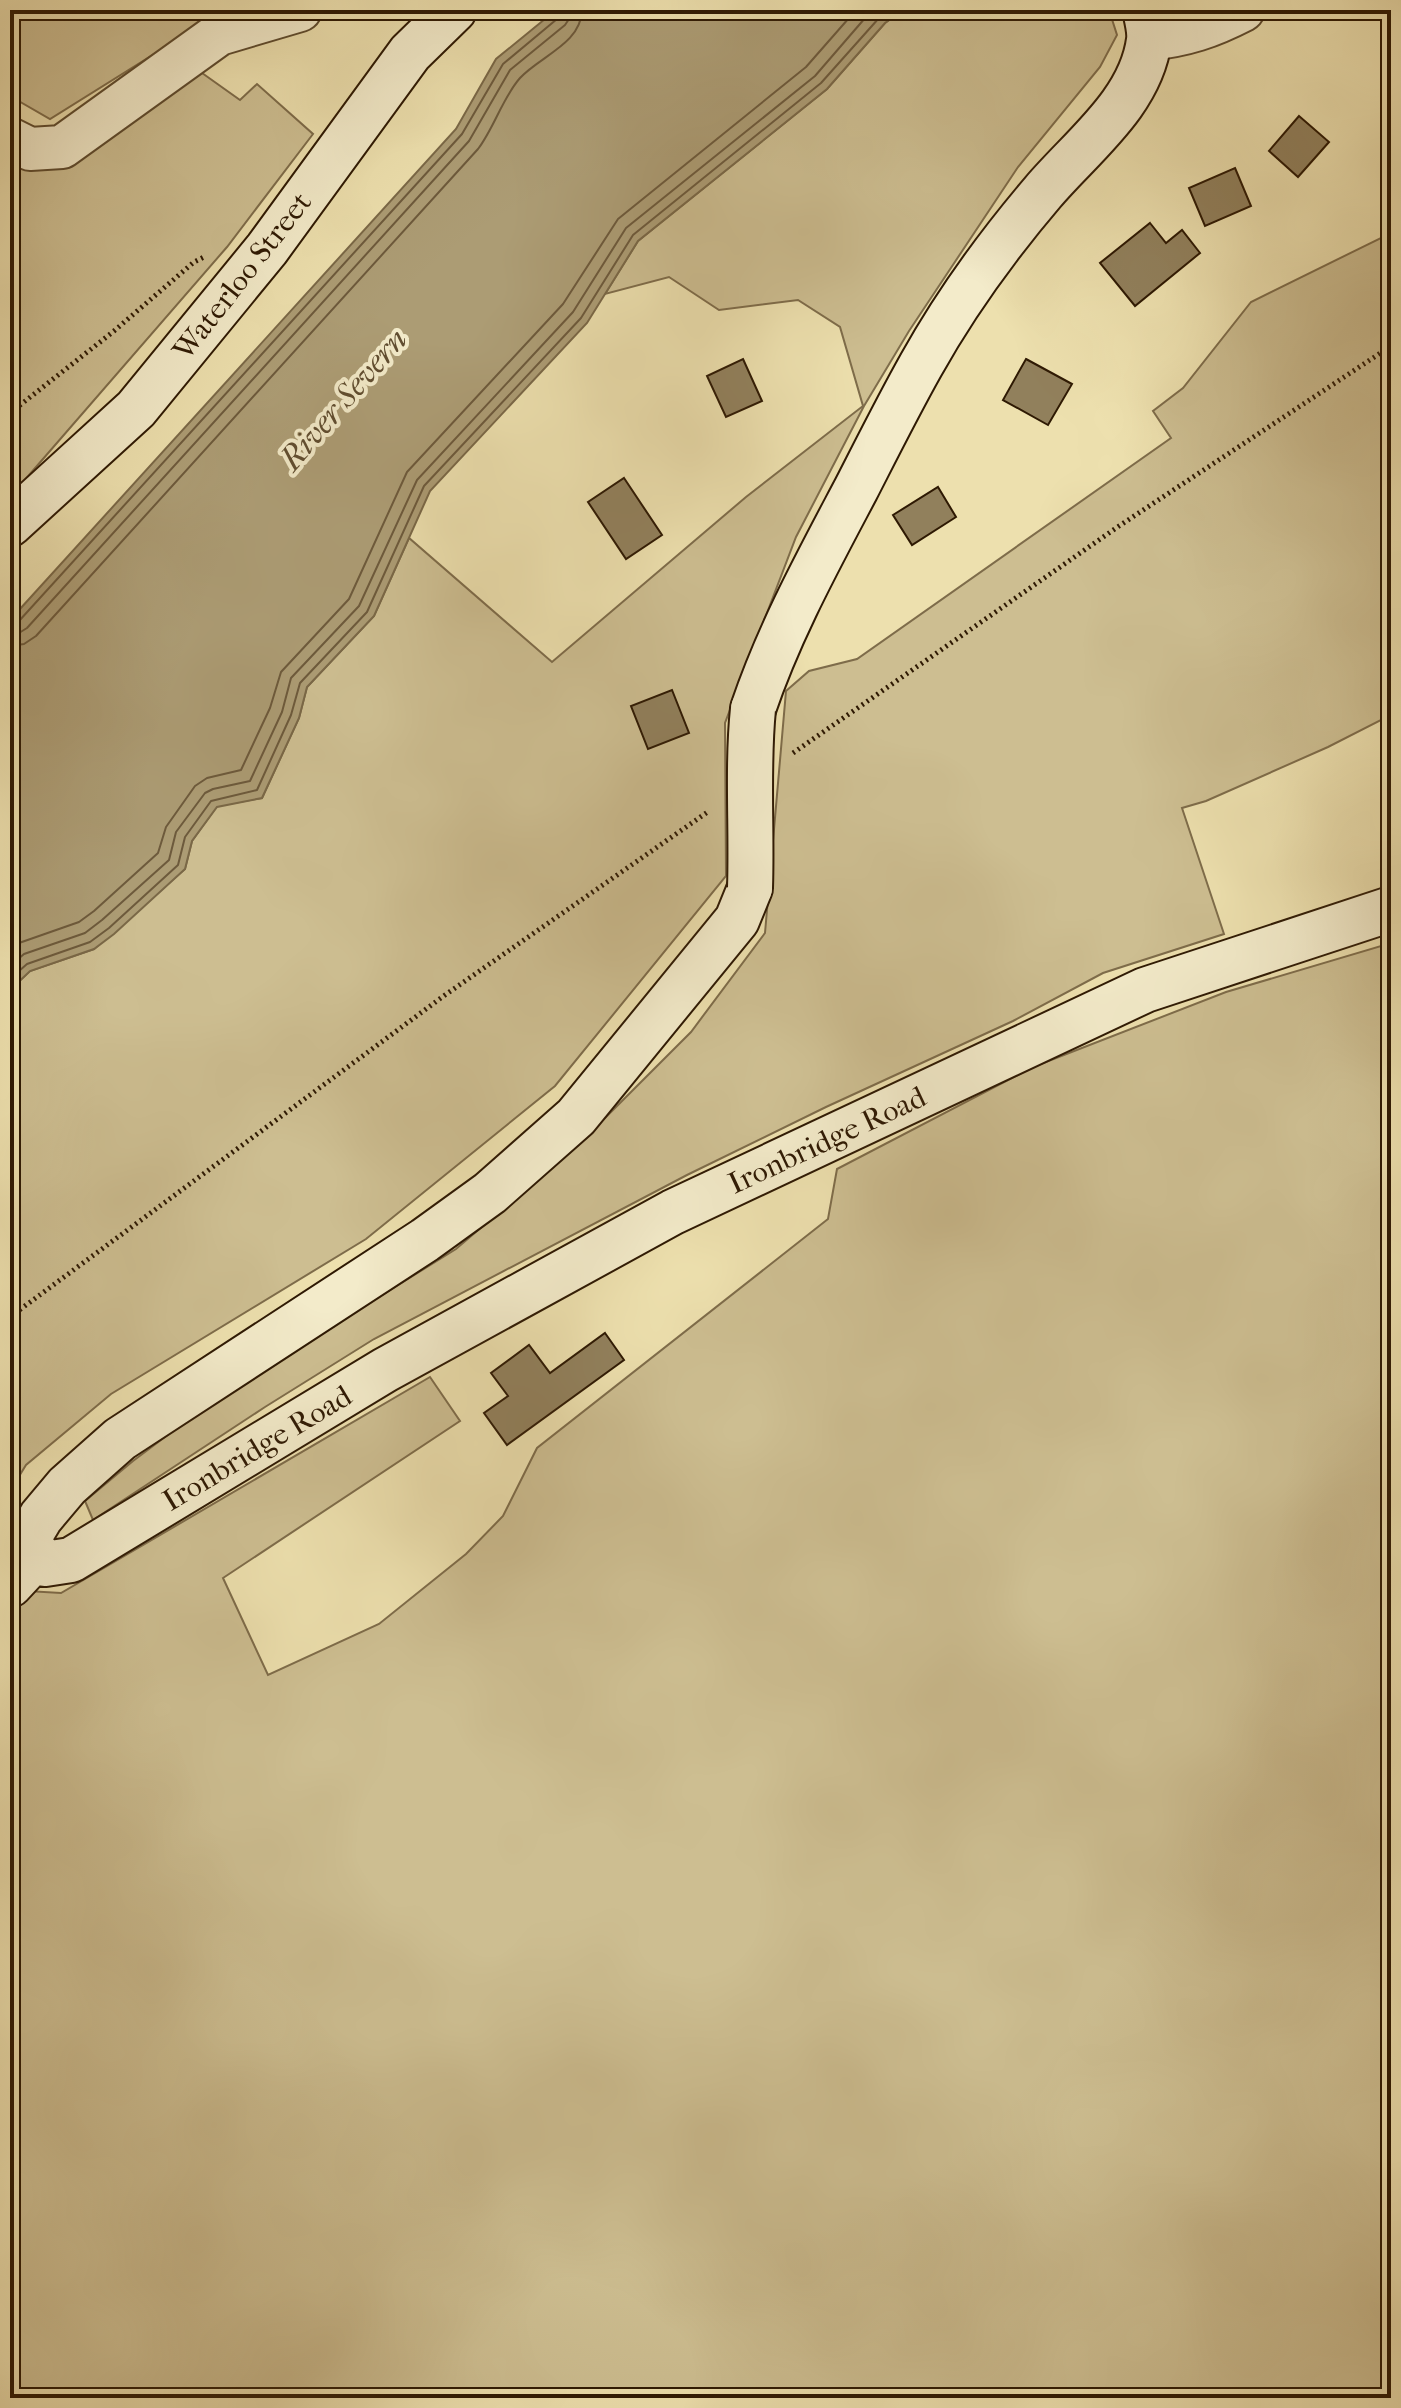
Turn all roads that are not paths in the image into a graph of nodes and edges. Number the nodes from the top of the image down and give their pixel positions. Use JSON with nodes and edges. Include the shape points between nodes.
{"nodes":[{"id":1,"x":300,"y":10,"type":"edge"},
{"id":2,"x":454,"y":10,"type":"edge"},
{"id":3,"x":1243,"y":10,"type":"edge"},
{"id":4,"x":1147,"y":24,"type":"edge"},
{"id":5,"x":10,"y":139,"type":"edge"},
{"id":6,"x":10,"y":524,"type":"edge"},
{"id":7,"x":1391,"y":909,"type":"edge"},
{"id":8,"x":23,"y":1570,"type":"edge"}],
"edges":[{"from":1,"to":5,"type":"street","via":[[219,34],[62,147],[30,149]]},
{"from":2,"to":6,"type":"main road","name":"Waterloo Street","via":[[410,53],[267,249],[136,409]]},
{"from":3,"to":4,"type":"street","via":[[1181,35]]},
{"from":4,"to":8,"type":"main road","name":"Ironbridge Road","bridge":true,"via":[[1132,89],[981,269],[921,365],[783,630],[753,709],[750,888],[737,920],[576,1117],[490,1193],[425,1240],[120,1439],[41,1517]]},
{"from":7,"to":8,"type":"main road","name":"Ironbridge Road","via":[[1145,990],[687,1206],[385,1370],[71,1560]]}]}
